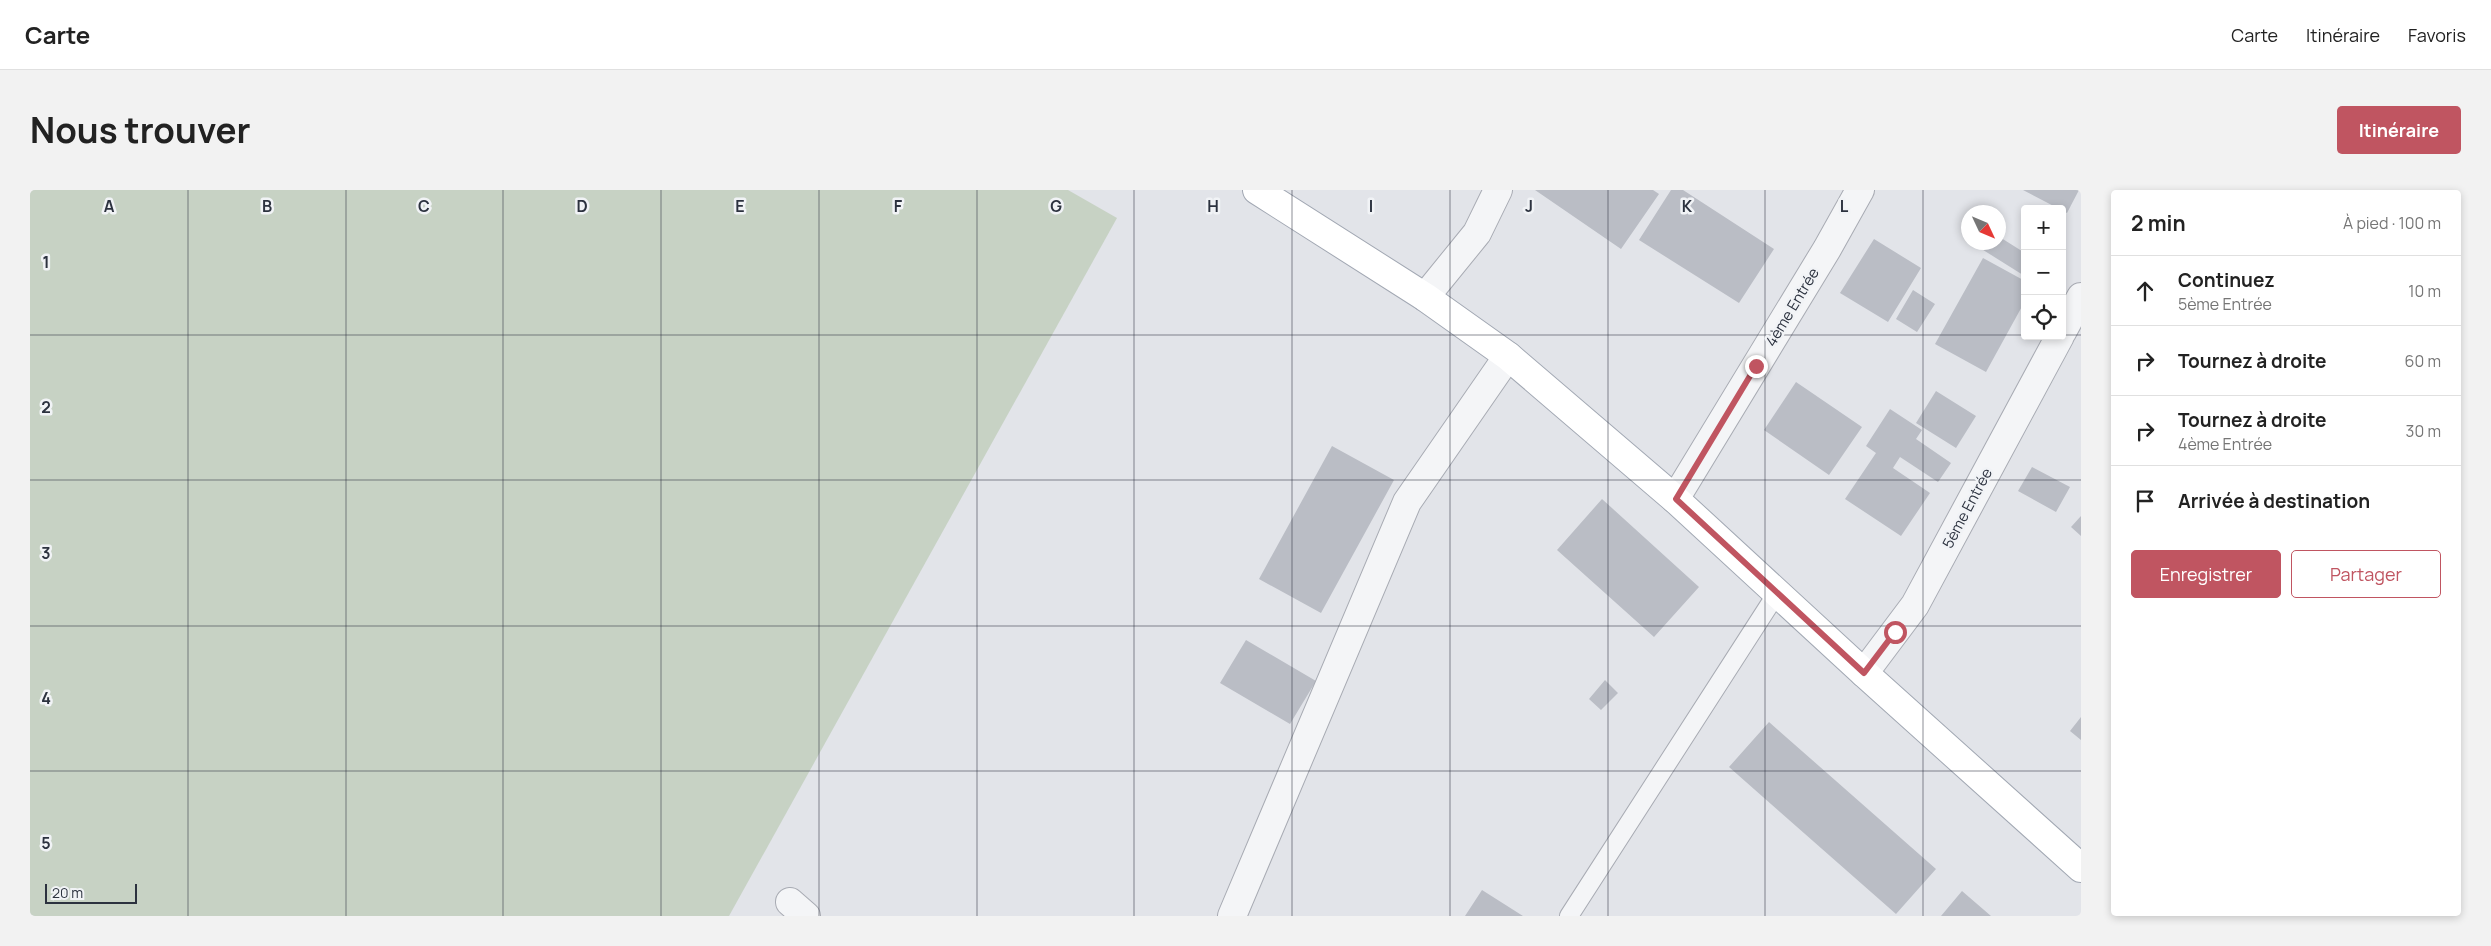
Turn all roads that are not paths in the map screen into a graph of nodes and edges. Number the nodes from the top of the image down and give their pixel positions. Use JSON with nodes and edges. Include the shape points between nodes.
{"nodes":[{"id":1,"x":1257,"y":190,"type":"edge"},
{"id":2,"x":1498,"y":190,"type":"edge"},
{"id":3,"x":1860,"y":190,"type":"edge"},
{"id":4,"x":1425,"y":297,"type":"junction"},
{"id":5,"x":2081,"y":297,"type":"edge"},
{"id":6,"x":2066,"y":325,"type":"edge"},
{"id":7,"x":2058,"y":340,"type":"edge"},
{"id":8,"x":1508,"y":356,"type":"junction"},
{"id":9,"x":1676,"y":499,"type":"junction"},
{"id":10,"x":1777,"y":593,"type":"junction"},
{"id":11,"x":1864,"y":673,"type":"junction"},
{"id":12,"x":2081,"y":868,"type":"edge"},
{"id":13,"x":1232,"y":916,"type":"edge"},
{"id":14,"x":1569,"y":916,"type":"edge"}],
"edges":[{"from":1,"to":4,"type":"main road"},
{"from":2,"to":4,"type":"street","via":[[1477,234]]},
{"from":3,"to":9,"type":"street","name":"4ème Entrée"},
{"from":4,"to":8,"type":"main road"},
{"from":5,"to":6,"type":"street"},
{"from":7,"to":11,"type":"street","name":"5ème Entrée","via":[[1915,605]]},
{"from":8,"to":9,"type":"main road"},
{"from":8,"to":13,"type":"street","via":[[1408,502]]},
{"from":9,"to":10,"type":"main road"},
{"from":10,"to":11,"type":"main road"},
{"from":10,"to":14,"type":"lane"},
{"from":11,"to":12,"type":"main road"}]}
